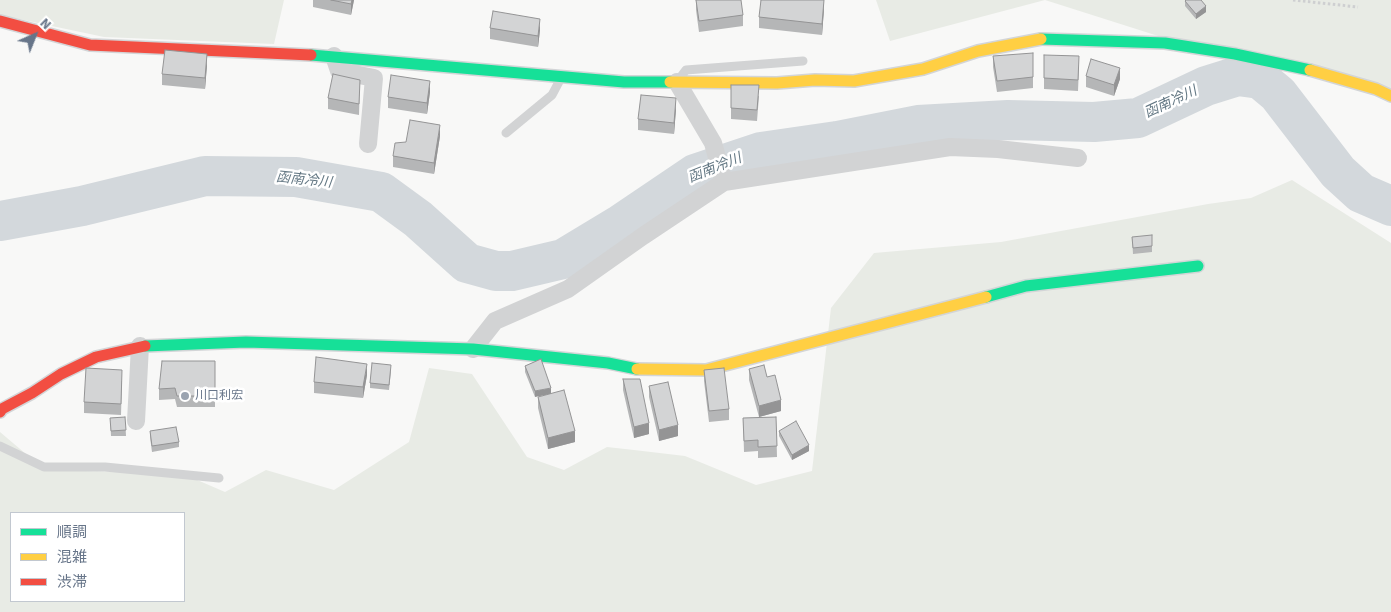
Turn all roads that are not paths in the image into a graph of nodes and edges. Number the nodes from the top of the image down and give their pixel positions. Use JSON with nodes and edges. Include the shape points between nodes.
{"nodes":[{"id":1,"x":0,"y":21,"type":"edge"},
{"id":2,"x":334,"y":56,"type":"junction"},
{"id":3,"x":803,"y":61,"type":"dead end"},
{"id":4,"x":562,"y":76,"type":"junction"},
{"id":5,"x":677,"y":82,"type":"junction"},
{"id":6,"x":1391,"y":96,"type":"edge"},
{"id":7,"x":506,"y":133,"type":"dead end"},
{"id":8,"x":368,"y":144,"type":"dead end"},
{"id":9,"x":1078,"y":158,"type":"dead end"},
{"id":10,"x":724,"y":182,"type":"junction"},
{"id":11,"x":1198,"y":266,"type":"dead end"},
{"id":12,"x":140,"y":346,"type":"junction"},
{"id":13,"x":473,"y":350,"type":"junction"},
{"id":14,"x":3,"y":403,"type":"edge"},
{"id":15,"x":136,"y":421,"type":"dead end"},
{"id":16,"x":0,"y":446,"type":"edge"},
{"id":17,"x":219,"y":478,"type":"dead end"}],
"edges":[{"from":1,"to":2,"type":"street","via":[[90,45]]},
{"from":2,"to":4,"type":"street"},
{"from":2,"to":8,"type":"street","via":[[339,71],[374,78]]},
{"from":3,"to":5,"type":"lane","via":[[686,70]]},
{"from":4,"to":5,"type":"street","via":[[624,82]]},
{"from":4,"to":7,"type":"lane","via":[[552,95]]},
{"from":5,"to":6,"type":"street","via":[[777,84],[815,80],[854,81],[923,69],[978,51],[1044,38],[1165,43],[1235,54],[1320,72]]},
{"from":5,"to":10,"type":"street","via":[[713,144]]},
{"from":9,"to":10,"type":"street","via":[[950,147]]},
{"from":10,"to":13,"type":"street","via":[[568,288],[495,321]]},
{"from":11,"to":13,"type":"street","via":[[1026,286],[706,370],[642,370],[608,363]]},
{"from":12,"to":13,"type":"street","via":[[246,342]]},
{"from":12,"to":14,"type":"street","via":[[96,358],[61,374],[32,393]]},
{"from":12,"to":15,"type":"street"},
{"from":16,"to":17,"type":"lane","via":[[44,468],[105,467]]}]}
